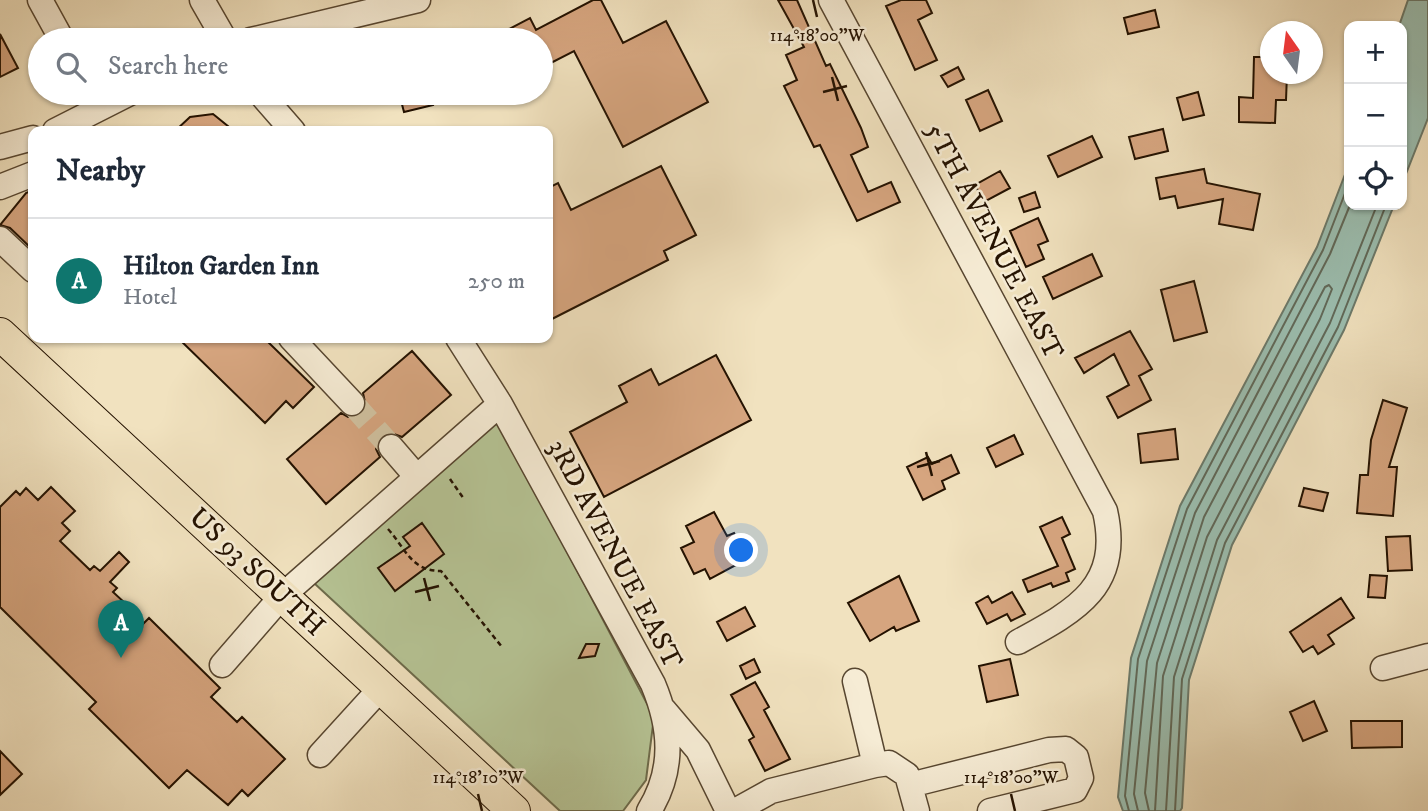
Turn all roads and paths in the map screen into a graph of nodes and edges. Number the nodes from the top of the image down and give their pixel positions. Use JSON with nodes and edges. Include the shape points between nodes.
{"nodes":[{"id":1,"x":40,"y":0,"type":"edge"},
{"id":2,"x":202,"y":0,"type":"edge"},
{"id":3,"x":418,"y":0,"type":"edge"},
{"id":4,"x":831,"y":0,"type":"edge"},
{"id":5,"x":55,"y":28,"type":"edge"},
{"id":6,"x":218,"y":28,"type":"edge"},
{"id":7,"x":301,"y":28,"type":"edge"},
{"id":8,"x":90,"y":105,"type":"edge"},
{"id":9,"x":270,"y":105,"type":"edge"},
{"id":10,"x":66,"y":126,"type":"edge"},
{"id":11,"x":289,"y":126,"type":"edge"},
{"id":12,"x":28,"y":140,"type":"edge"},
{"id":13,"x":0,"y":148,"type":"edge"},
{"id":14,"x":28,"y":176,"type":"edge"},
{"id":15,"x":0,"y":187,"type":"edge"},
{"id":16,"x":0,"y":239,"type":"edge"},
{"id":17,"x":28,"y":265,"type":"edge"},
{"id":18,"x":0,"y":334,"type":"edge"},
{"id":19,"x":296,"y":343,"type":"edge"},
{"id":20,"x":461,"y":343,"type":"edge"},
{"id":21,"x":352,"y":403,"type":"tunnel mouth"},
{"id":22,"x":500,"y":404,"type":"junction"},
{"id":23,"x":391,"y":447,"type":"tunnel mouth"},
{"id":24,"x":416,"y":476,"type":"junction"},
{"id":25,"x":450,"y":480,"type":"dead end"},
{"id":26,"x":464,"y":499,"type":"dead end"},
{"id":27,"x":388,"y":529,"type":"dead end"},
{"id":28,"x":282,"y":596,"type":"junction"},
{"id":29,"x":1018,"y":642,"type":"dead end"},
{"id":30,"x":502,"y":647,"type":"dead end"},
{"id":31,"x":1428,"y":656,"type":"edge"},
{"id":32,"x":222,"y":665,"type":"dead end"},
{"id":33,"x":1383,"y":668,"type":"dead end"},
{"id":34,"x":855,"y":681,"type":"dead end"},
{"id":35,"x":381,"y":688,"type":"junction"},
{"id":36,"x":664,"y":710,"type":"junction"},
{"id":37,"x":320,"y":755,"type":"dead end"},
{"id":38,"x":875,"y":765,"type":"junction"},
{"id":39,"x":910,"y":785,"type":"junction"},
{"id":40,"x":514,"y":811,"type":"edge"},
{"id":41,"x":649,"y":811,"type":"edge"},
{"id":42,"x":728,"y":811,"type":"edge"},
{"id":43,"x":735,"y":811,"type":"edge"},
{"id":44,"x":917,"y":811,"type":"edge"},
{"id":45,"x":990,"y":811,"type":"edge"}],
"edges":[{"from":1,"to":5,"type":"street"},
{"from":2,"to":6,"type":"street"},
{"from":3,"to":7,"type":"street"},
{"from":4,"to":29,"type":"street","name":"5TH AVENUE EAST","via":[[1105,511],[1110,535],[1106,567],[1091,595]]},
{"from":8,"to":10,"type":"street"},
{"from":9,"to":11,"type":"street"},
{"from":12,"to":13,"type":"street"},
{"from":14,"to":15,"type":"street"},
{"from":16,"to":17,"type":"street"},
{"from":18,"to":28,"type":"main road","name":"US 93 SOUTH"},
{"from":19,"to":21,"type":"street"},
{"from":20,"to":22,"type":"street","name":"3RD AVENUE EAST"},
{"from":22,"to":24,"type":"street"},
{"from":22,"to":36,"type":"street","name":"3RD AVENUE EAST"},
{"from":23,"to":24,"type":"street"},
{"from":24,"to":28,"type":"street"},
{"from":25,"to":26,"type":"path"},
{"from":27,"to":30,"type":"path","via":[[411,562],[426,571],[441,571]]},
{"from":28,"to":32,"type":"street"},
{"from":28,"to":35,"type":"main road","name":"US 93 SOUTH"},
{"from":31,"to":33,"type":"street"},
{"from":34,"to":38,"type":"street"},
{"from":35,"to":37,"type":"street"},
{"from":35,"to":40,"type":"main road","name":"US 93 SOUTH"},
{"from":36,"to":41,"type":"street","name":"3RD AVENUE EAST","via":[[668,758],[662,786]]},
{"from":36,"to":42,"type":"street","via":[[698,750]]},
{"from":38,"to":39,"type":"street","via":[[893,765],[907,775]]},
{"from":38,"to":43,"type":"street","via":[[771,791]]},
{"from":39,"to":44,"type":"street"},
{"from":39,"to":45,"type":"street","via":[[1049,750],[1066,749],[1076,757],[1081,778],[1075,790]]}]}
